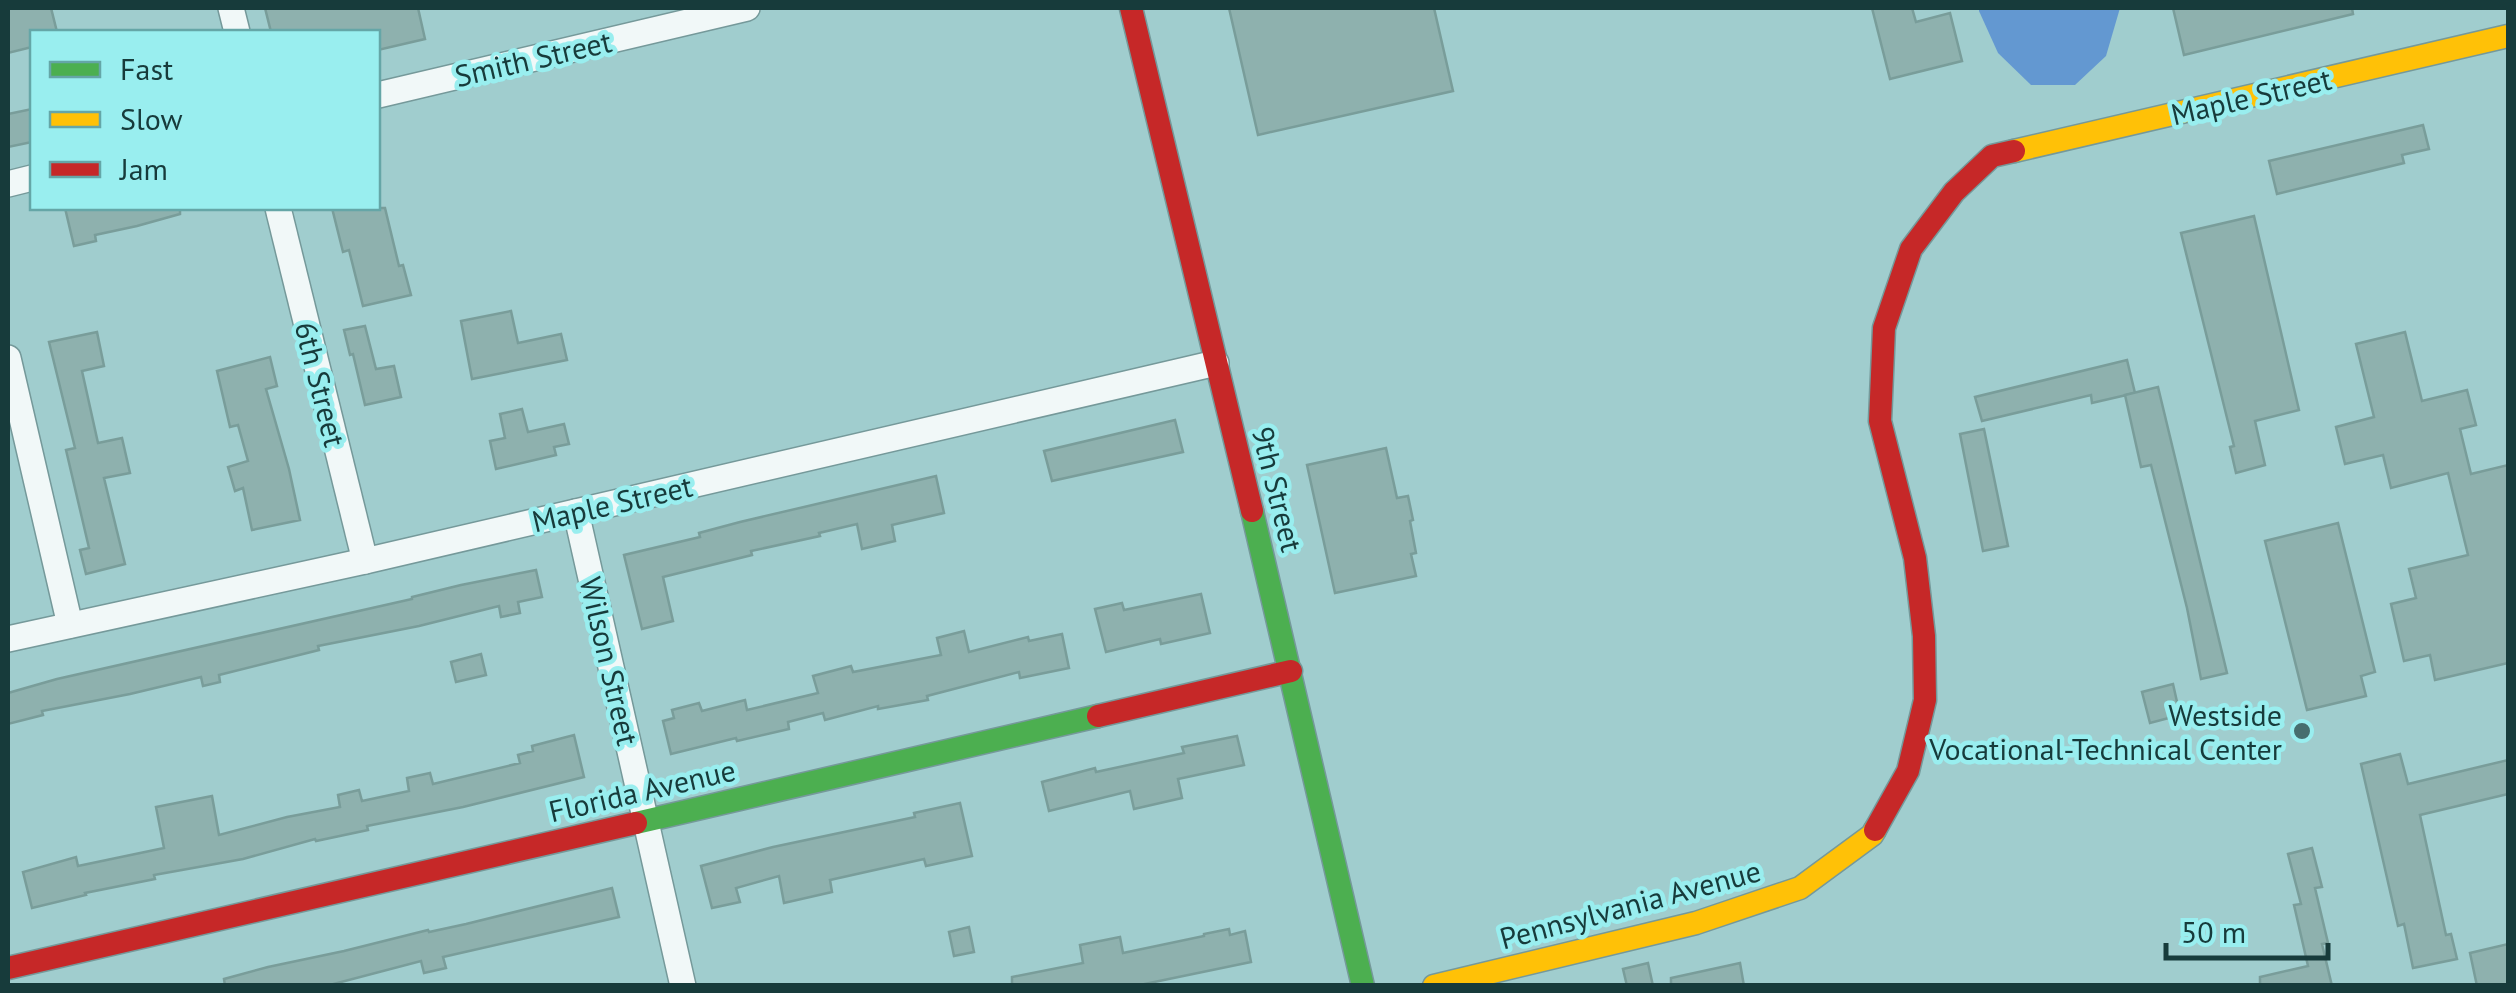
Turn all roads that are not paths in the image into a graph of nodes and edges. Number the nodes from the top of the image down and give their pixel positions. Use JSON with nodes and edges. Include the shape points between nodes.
{"nodes":[{"id":1,"x":746,"y":8,"type":"edge"},
{"id":2,"x":1131,"y":8,"type":"edge"},
{"id":3,"x":2508,"y":36,"type":"edge"},
{"id":4,"x":380,"y":94,"type":"edge"},
{"id":5,"x":1992,"y":156,"type":"joint"},
{"id":6,"x":278,"y":210,"type":"edge"},
{"id":7,"x":8,"y":358,"type":"edge"},
{"id":8,"x":1216,"y":363,"type":"junction"},
{"id":9,"x":576,"y":512,"type":"junction"},
{"id":10,"x":365,"y":560,"type":"junction"},
{"id":11,"x":70,"y":625,"type":"junction"},
{"id":12,"x":8,"y":638,"type":"edge"},
{"id":13,"x":1291,"y":671,"type":"junction"},
{"id":14,"x":647,"y":820,"type":"junction"},
{"id":15,"x":8,"y":968,"type":"edge"},
{"id":16,"x":684,"y":986,"type":"edge"},
{"id":17,"x":1363,"y":986,"type":"edge"},
{"id":18,"x":1434,"y":986,"type":"edge"}],
"edges":[{"from":1,"to":4,"type":"street","name":"Smith Street"},
{"from":2,"to":8,"type":"street","name":"9th Street"},
{"from":3,"to":5,"type":"street","name":"Maple Street"},
{"from":5,"to":18,"type":"street","name":"Pennsylvania Avenue","via":[[1954,192],[1911,249],[1884,328],[1880,421],[1915,558],[1925,700],[1908,772],[1872,836],[1800,888],[1696,924]]},
{"from":6,"to":10,"type":"street","name":"6th Street"},
{"from":7,"to":11,"type":"street"},
{"from":8,"to":9,"type":"street","name":"Maple Street"},
{"from":8,"to":13,"type":"street","name":"9th Street"},
{"from":9,"to":10,"type":"street","name":"Maple Street"},
{"from":9,"to":14,"type":"street","name":"Wilson Street"},
{"from":10,"to":11,"type":"street","name":"Maple Street"},
{"from":11,"to":12,"type":"street","name":"Maple Street"},
{"from":13,"to":14,"type":"street","name":"Florida Avenue"},
{"from":13,"to":17,"type":"street","name":"9th Street"},
{"from":14,"to":15,"type":"street","name":"Florida Avenue"},
{"from":14,"to":16,"type":"street","name":"Wilson Street"}]}
